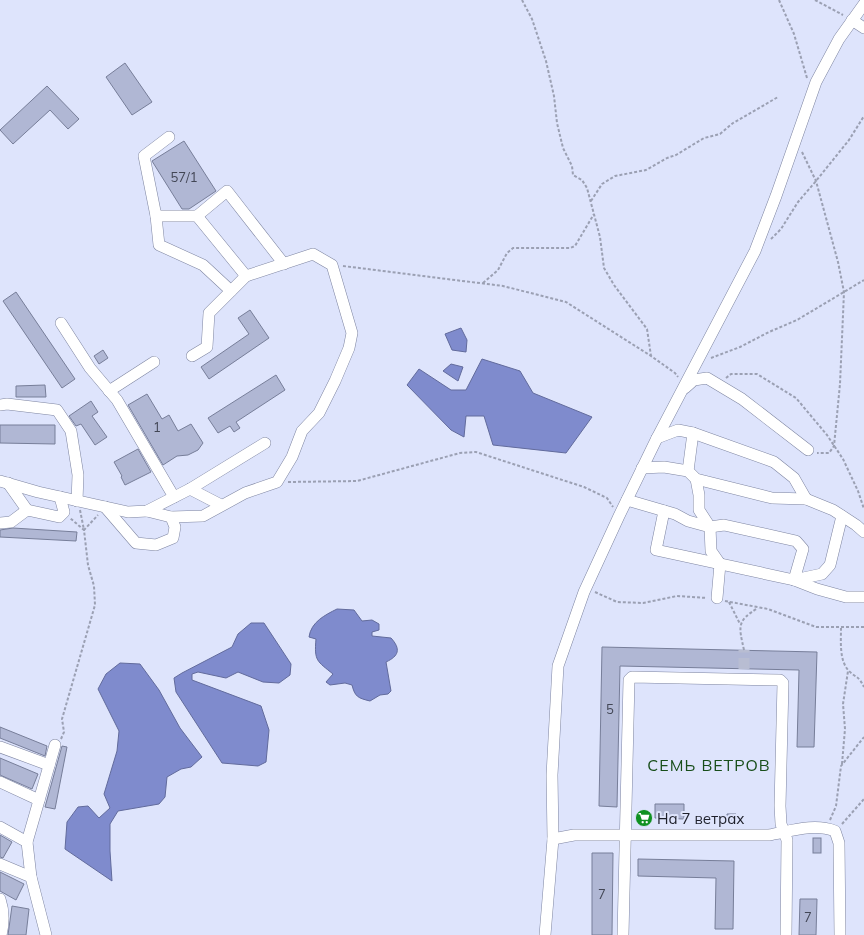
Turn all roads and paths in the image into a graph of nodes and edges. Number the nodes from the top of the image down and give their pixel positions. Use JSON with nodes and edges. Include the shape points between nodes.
{"nodes":[{"id":1,"x":522,"y":0,"type":"edge"},
{"id":2,"x":779,"y":0,"type":"edge"},
{"id":3,"x":815,"y":0,"type":"edge"},
{"id":4,"x":864,"y":4,"type":"edge"},
{"id":5,"x":852,"y":20,"type":"junction"},
{"id":6,"x":864,"y":28,"type":"edge"},
{"id":7,"x":811,"y":96,"type":"junction"},
{"id":8,"x":778,"y":97,"type":"dead end"},
{"id":9,"x":864,"y":116,"type":"edge"},
{"id":10,"x":169,"y":137,"type":"dead end"},
{"id":11,"x":795,"y":139,"type":"junction"},
{"id":12,"x":816,"y":181,"type":"junction"},
{"id":13,"x":591,"y":201,"type":"junction"},
{"id":14,"x":594,"y":214,"type":"junction"},
{"id":15,"x":156,"y":216,"type":"junction"},
{"id":16,"x":197,"y":216,"type":"junction"},
{"id":17,"x":755,"y":251,"type":"junction"},
{"id":18,"x":284,"y":264,"type":"junction"},
{"id":19,"x":332,"y":265,"type":"junction"},
{"id":20,"x":246,"y":276,"type":"junction"},
{"id":21,"x":864,"y":280,"type":"edge"},
{"id":22,"x":483,"y":283,"type":"junction"},
{"id":23,"x":231,"y":291,"type":"junction"},
{"id":24,"x":844,"y":292,"type":"junction"},
{"id":25,"x":61,"y":323,"type":"dead end"},
{"id":26,"x":192,"y":356,"type":"dead end"},
{"id":27,"x":651,"y":356,"type":"junction"},
{"id":28,"x":154,"y":362,"type":"dead end"},
{"id":29,"x":697,"y":364,"type":"junction"},
{"id":30,"x":718,"y":384,"type":"junction"},
{"id":31,"x":109,"y":391,"type":"junction"},
{"id":32,"x":682,"y":391,"type":"junction"},
{"id":33,"x":0,"y":404,"type":"edge"},
{"id":34,"x":693,"y":434,"type":"junction"},
{"id":35,"x":657,"y":438,"type":"junction"},
{"id":36,"x":265,"y":444,"type":"dead end"},
{"id":37,"x":834,"y":446,"type":"junction"},
{"id":38,"x":808,"y":450,"type":"joint"},
{"id":39,"x":642,"y":468,"type":"junction"},
{"id":40,"x":692,"y":475,"type":"junction"},
{"id":41,"x":4,"y":482,"type":"edge"},
{"id":42,"x":277,"y":482,"type":"junction"},
{"id":43,"x":190,"y":489,"type":"junction"},
{"id":44,"x":60,"y":497,"type":"junction"},
{"id":45,"x":174,"y":497,"type":"junction"},
{"id":46,"x":806,"y":499,"type":"junction"},
{"id":47,"x":627,"y":500,"type":"junction"},
{"id":48,"x":77,"y":501,"type":"junction"},
{"id":49,"x":221,"y":505,"type":"junction"},
{"id":50,"x":105,"y":507,"type":"junction"},
{"id":51,"x":864,"y":509,"type":"edge"},
{"id":52,"x":27,"y":510,"type":"junction"},
{"id":53,"x":664,"y":510,"type":"junction"},
{"id":54,"x":147,"y":511,"type":"junction"},
{"id":55,"x":64,"y":512,"type":"junction"},
{"id":56,"x":619,"y":516,"type":"junction"},
{"id":57,"x":842,"y":516,"type":"junction"},
{"id":58,"x":171,"y":517,"type":"junction"},
{"id":59,"x":0,"y":523,"type":"edge"},
{"id":60,"x":710,"y":527,"type":"junction"},
{"id":61,"x":84,"y":530,"type":"junction"},
{"id":62,"x":864,"y":532,"type":"edge"},
{"id":63,"x":720,"y":564,"type":"junction"},
{"id":64,"x":794,"y":580,"type":"junction"},
{"id":65,"x":584,"y":592,"type":"junction"},
{"id":66,"x":864,"y":597,"type":"edge"},
{"id":67,"x":717,"y":598,"type":"junction"},
{"id":68,"x":729,"y":602,"type":"junction"},
{"id":69,"x":759,"y":607,"type":"junction"},
{"id":70,"x":740,"y":624,"type":"junction"},
{"id":71,"x":864,"y":627,"type":"edge"},
{"id":72,"x":840,"y":628,"type":"junction"},
{"id":73,"x":744,"y":650,"type":"tunnel mouth"},
{"id":74,"x":848,"y":671,"type":"junction"},
{"id":75,"x":864,"y":687,"type":"edge"},
{"id":76,"x":864,"y":737,"type":"edge"},
{"id":77,"x":55,"y":745,"type":"joint"},
{"id":78,"x":0,"y":747,"type":"edge"},
{"id":79,"x":49,"y":765,"type":"junction"},
{"id":80,"x":841,"y":766,"type":"junction"},
{"id":81,"x":0,"y":782,"type":"edge"},
{"id":82,"x":864,"y":799,"type":"edge"},
{"id":83,"x":39,"y":800,"type":"junction"},
{"id":84,"x":0,"y":826,"type":"edge"},
{"id":85,"x":831,"y":830,"type":"junction"},
{"id":86,"x":784,"y":832,"type":"junction"},
{"id":87,"x":625,"y":835,"type":"junction"},
{"id":88,"x":553,"y":839,"type":"junction"},
{"id":89,"x":27,"y":842,"type":"junction"},
{"id":90,"x":0,"y":864,"type":"edge"},
{"id":91,"x":31,"y":877,"type":"junction"},
{"id":92,"x":0,"y":899,"type":"edge"},
{"id":93,"x":1,"y":935,"type":"edge"},
{"id":94,"x":46,"y":935,"type":"edge"},
{"id":95,"x":545,"y":935,"type":"edge"},
{"id":96,"x":623,"y":935,"type":"edge"},
{"id":97,"x":786,"y":935,"type":"edge"},
{"id":98,"x":840,"y":935,"type":"edge"}],
"edges":[{"from":1,"to":13,"type":"path","via":[[532,19],[546,61],[563,148],[572,166],[573,175],[582,180]]},
{"from":2,"to":7,"type":"path","via":[[794,34]]},
{"from":3,"to":5,"type":"path"},
{"from":4,"to":5,"type":"street"},
{"from":5,"to":6,"type":"street"},
{"from":5,"to":7,"type":"street","via":[[827,60]]},
{"from":7,"to":11,"type":"street"},
{"from":8,"to":13,"type":"path","via":[[733,122],[720,134],[704,138],[646,170],[614,176],[602,184]]},
{"from":9,"to":12,"type":"path","via":[[849,140]]},
{"from":10,"to":15,"type":"street","via":[[144,156]]},
{"from":11,"to":12,"type":"path"},
{"from":11,"to":17,"type":"street"},
{"from":12,"to":17,"type":"path","via":[[798,202],[781,229],[763,247]]},
{"from":12,"to":24,"type":"path"},
{"from":13,"to":14,"type":"path"},
{"from":14,"to":22,"type":"path","via":[[575,246],[513,248],[507,253],[498,270]]},
{"from":14,"to":27,"type":"path","via":[[604,268],[647,329]]},
{"from":15,"to":16,"type":"street"},
{"from":15,"to":23,"type":"street","via":[[159,245],[203,265]]},
{"from":16,"to":18,"type":"street","via":[[227,191]]},
{"from":16,"to":20,"type":"street"},
{"from":17,"to":29,"type":"street"},
{"from":18,"to":19,"type":"street","via":[[313,254]]},
{"from":18,"to":20,"type":"street"},
{"from":19,"to":22,"type":"path"},
{"from":19,"to":42,"type":"street","via":[[352,333],[349,348],[319,413],[302,431],[292,457]]},
{"from":20,"to":23,"type":"street"},
{"from":21,"to":24,"type":"path"},
{"from":22,"to":27,"type":"path","via":[[566,302]]},
{"from":23,"to":26,"type":"street","via":[[209,313],[207,347]]},
{"from":24,"to":29,"type":"path","via":[[797,320]]},
{"from":24,"to":37,"type":"path"},
{"from":25,"to":31,"type":"street","via":[[90,368]]},
{"from":27,"to":32,"type":"path","via":[[675,373],[680,380]]},
{"from":28,"to":31,"type":"street"},
{"from":29,"to":32,"type":"street"},
{"from":30,"to":32,"type":"street","via":[[707,378],[694,380]]},
{"from":30,"to":37,"type":"path","via":[[731,374],[757,374],[796,398]]},
{"from":30,"to":38,"type":"street","via":[[742,399]]},
{"from":31,"to":45,"type":"street","via":[[117,400]]},
{"from":32,"to":35,"type":"street"},
{"from":33,"to":48,"type":"street","via":[[57,410],[71,431],[78,475]]},
{"from":34,"to":35,"type":"street","via":[[678,430]]},
{"from":34,"to":40,"type":"street"},
{"from":34,"to":46,"type":"street","via":[[774,462],[794,478]]},
{"from":35,"to":39,"type":"street"},
{"from":36,"to":43,"type":"street"},
{"from":37,"to":38,"type":"path","via":[[829,453],[820,454]]},
{"from":37,"to":51,"type":"path","via":[[843,459]]},
{"from":39,"to":40,"type":"street","via":[[664,467]]},
{"from":39,"to":47,"type":"street"},
{"from":40,"to":46,"type":"street","via":[[772,498]]},
{"from":40,"to":60,"type":"street","via":[[699,495],[699,510]]},
{"from":41,"to":44,"type":"street"},
{"from":41,"to":52,"type":"street"},
{"from":42,"to":49,"type":"street"},
{"from":42,"to":56,"type":"path","via":[[357,481],[460,453],[476,452],[584,487],[607,498]]},
{"from":43,"to":45,"type":"street"},
{"from":43,"to":49,"type":"street"},
{"from":44,"to":48,"type":"street"},
{"from":44,"to":55,"type":"street"},
{"from":45,"to":54,"type":"street"},
{"from":46,"to":57,"type":"street"},
{"from":47,"to":53,"type":"street"},
{"from":47,"to":56,"type":"street"},
{"from":48,"to":50,"type":"street"},
{"from":48,"to":61,"type":"path"},
{"from":49,"to":58,"type":"street","via":[[203,516]]},
{"from":50,"to":54,"type":"street","via":[[128,512]]},
{"from":50,"to":58,"type":"street","via":[[136,542],[156,545],[173,538],[175,527]]},
{"from":50,"to":61,"type":"path"},
{"from":52,"to":55,"type":"street","via":[[59,517]]},
{"from":52,"to":59,"type":"street","via":[[11,522]]},
{"from":53,"to":60,"type":"street"},
{"from":53,"to":63,"type":"street","via":[[656,550]]},
{"from":54,"to":58,"type":"street"},
{"from":55,"to":61,"type":"path"},
{"from":56,"to":65,"type":"street"},
{"from":57,"to":62,"type":"street"},
{"from":57,"to":64,"type":"street","via":[[830,565],[822,574]]},
{"from":60,"to":63,"type":"street","via":[[710,551]]},
{"from":60,"to":64,"type":"street","via":[[724,525],[796,540],[803,549]]},
{"from":61,"to":77,"type":"path","via":[[95,605],[62,719],[64,732]]},
{"from":63,"to":64,"type":"street"},
{"from":63,"to":67,"type":"street"},
{"from":64,"to":66,"type":"street","via":[[846,597]]},
{"from":65,"to":67,"type":"path","via":[[597,592],[617,602],[643,603],[678,596]]},
{"from":65,"to":88,"type":"street","via":[[558,666],[552,775]]},
{"from":67,"to":68,"type":"path"},
{"from":68,"to":69,"type":"path"},
{"from":68,"to":70,"type":"path"},
{"from":69,"to":70,"type":"path","via":[[745,616]]},
{"from":69,"to":72,"type":"path","via":[[816,627]]},
{"from":70,"to":73,"type":"path"},
{"from":71,"to":72,"type":"path"},
{"from":72,"to":74,"type":"path","via":[[842,660]]},
{"from":74,"to":75,"type":"path","via":[[859,678]]},
{"from":74,"to":80,"type":"path","via":[[843,704],[845,729]]},
{"from":76,"to":80,"type":"path"},
{"from":77,"to":79,"type":"street"},
{"from":78,"to":79,"type":"street"},
{"from":79,"to":83,"type":"street"},
{"from":80,"to":85,"type":"path"},
{"from":81,"to":83,"type":"street"},
{"from":82,"to":85,"type":"path"},
{"from":83,"to":89,"type":"street"},
{"from":84,"to":89,"type":"street"},
{"from":85,"to":86,"type":"street","via":[[797,829]]},
{"from":85,"to":98,"type":"street","via":[[839,843]]},
{"from":86,"to":87,"type":"street","via":[[769,835]]},
{"from":86,"to":87,"type":"street","via":[[780,806],[783,683],[780,680],[743,674],[632,677],[629,680]]},
{"from":86,"to":97,"type":"street","via":[[787,840]]},
{"from":87,"to":88,"type":"street"},
{"from":87,"to":96,"type":"street"},
{"from":88,"to":95,"type":"street"},
{"from":89,"to":91,"type":"street"},
{"from":90,"to":91,"type":"street"},
{"from":91,"to":94,"type":"street"},
{"from":92,"to":93,"type":"street","via":[[4,911]]}]}
